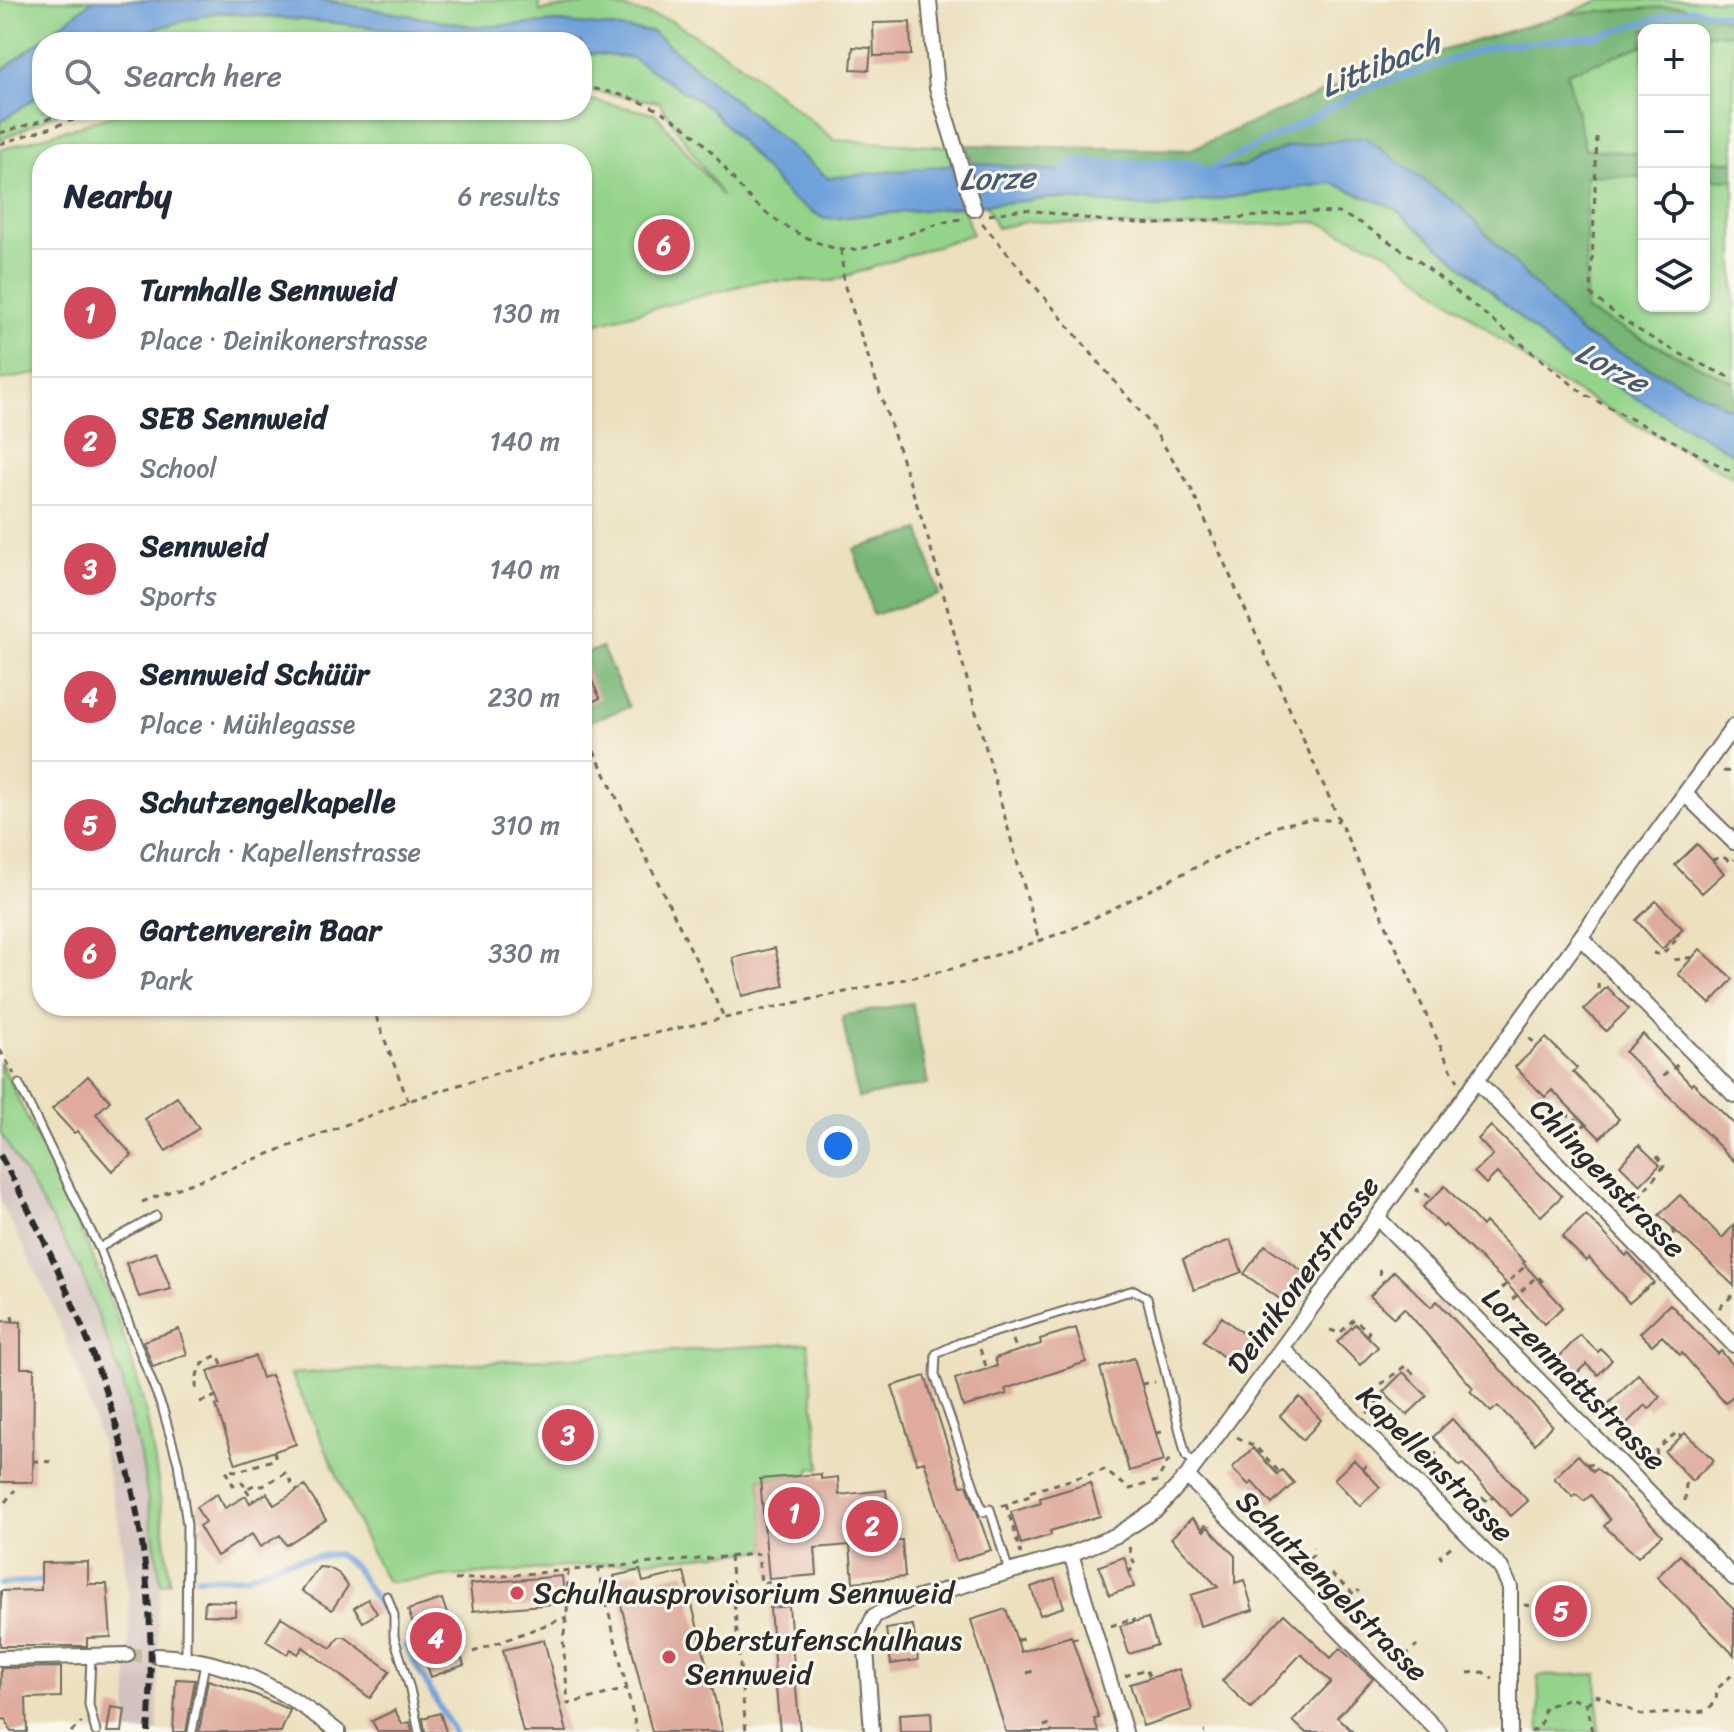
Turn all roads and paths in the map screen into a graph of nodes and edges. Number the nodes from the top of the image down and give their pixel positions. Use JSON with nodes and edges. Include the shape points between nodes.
{"nodes":[{"id":1,"x":929,"y":0,"type":"edge"},
{"id":2,"x":592,"y":88,"type":"edge"},
{"id":3,"x":44,"y":120,"type":"edge"},
{"id":4,"x":73,"y":120,"type":"edge"},
{"id":5,"x":0,"y":133,"type":"edge"},
{"id":6,"x":1597,"y":137,"type":"dead end"},
{"id":7,"x":0,"y":144,"type":"edge"},
{"id":8,"x":977,"y":213,"type":"junction"},
{"id":9,"x":841,"y":250,"type":"junction"},
{"id":10,"x":1734,"y":379,"type":"edge"},
{"id":11,"x":1734,"y":473,"type":"edge"},
{"id":12,"x":1734,"y":726,"type":"edge"},
{"id":13,"x":592,"y":747,"type":"edge"},
{"id":14,"x":1723,"y":771,"type":"dead end"},
{"id":15,"x":1734,"y":772,"type":"edge"},
{"id":16,"x":1685,"y":794,"type":"junction"},
{"id":17,"x":1339,"y":821,"type":"junction"},
{"id":18,"x":1734,"y":842,"type":"edge"},
{"id":19,"x":1734,"y":859,"type":"edge"},
{"id":20,"x":1712,"y":860,"type":"dead end"},
{"id":21,"x":1678,"y":934,"type":"dead end"},
{"id":22,"x":1581,"y":938,"type":"junction"},
{"id":23,"x":1039,"y":941,"type":"junction"},
{"id":24,"x":1653,"y":953,"type":"dead end"},
{"id":25,"x":1694,"y":957,"type":"dead end"},
{"id":26,"x":1674,"y":960,"type":"dead end"},
{"id":27,"x":1598,"y":983,"type":"dead end"},
{"id":28,"x":1599,"y":994,"type":"dead end"},
{"id":29,"x":376,"y":1016,"type":"edge"},
{"id":30,"x":725,"y":1019,"type":"junction"},
{"id":31,"x":1531,"y":1039,"type":"dead end"},
{"id":32,"x":1538,"y":1046,"type":"dead end"},
{"id":33,"x":0,"y":1050,"type":"edge"},
{"id":34,"x":1477,"y":1081,"type":"junction"},
{"id":35,"x":19,"y":1084,"type":"joint"},
{"id":36,"x":1466,"y":1095,"type":"junction"},
{"id":37,"x":1734,"y":1095,"type":"edge"},
{"id":38,"x":408,"y":1101,"type":"junction"},
{"id":39,"x":1564,"y":1115,"type":"dead end"},
{"id":40,"x":1585,"y":1124,"type":"dead end"},
{"id":41,"x":1655,"y":1160,"type":"dead end"},
{"id":42,"x":1420,"y":1193,"type":"dead end"},
{"id":43,"x":1431,"y":1199,"type":"dead end"},
{"id":44,"x":1629,"y":1200,"type":"dead end"},
{"id":45,"x":142,"y":1202,"type":"dead end"},
{"id":46,"x":156,"y":1216,"type":"dead end"},
{"id":47,"x":1377,"y":1217,"type":"junction"},
{"id":48,"x":1672,"y":1229,"type":"dead end"},
{"id":49,"x":1675,"y":1237,"type":"dead end"},
{"id":50,"x":99,"y":1248,"type":"junction"},
{"id":51,"x":1521,"y":1265,"type":"dead end"},
{"id":52,"x":1379,"y":1269,"type":"dead end"},
{"id":53,"x":1383,"y":1282,"type":"dead end"},
{"id":54,"x":1655,"y":1283,"type":"dead end"},
{"id":55,"x":1543,"y":1286,"type":"dead end"},
{"id":56,"x":1641,"y":1292,"type":"dead end"},
{"id":57,"x":1734,"y":1294,"type":"edge"},
{"id":58,"x":1481,"y":1307,"type":"dead end"},
{"id":59,"x":1717,"y":1309,"type":"dead end"},
{"id":60,"x":12,"y":1316,"type":"dead end"},
{"id":61,"x":1493,"y":1319,"type":"dead end"},
{"id":62,"x":13,"y":1321,"type":"dead end"},
{"id":63,"x":1330,"y":1330,"type":"dead end"},
{"id":64,"x":1367,"y":1335,"type":"dead end"},
{"id":65,"x":1015,"y":1345,"type":"dead end"},
{"id":66,"x":1734,"y":1345,"type":"edge"},
{"id":67,"x":1282,"y":1348,"type":"junction"},
{"id":68,"x":1017,"y":1351,"type":"dead end"},
{"id":69,"x":985,"y":1362,"type":"dead end"},
{"id":70,"x":223,"y":1366,"type":"dead end"},
{"id":71,"x":987,"y":1369,"type":"dead end"},
{"id":72,"x":1410,"y":1380,"type":"dead end"},
{"id":73,"x":1150,"y":1383,"type":"dead end"},
{"id":74,"x":1142,"y":1384,"type":"dead end"},
{"id":75,"x":196,"y":1389,"type":"dead end"},
{"id":76,"x":216,"y":1396,"type":"dead end"},
{"id":77,"x":200,"y":1402,"type":"dead end"},
{"id":78,"x":1614,"y":1414,"type":"dead end"},
{"id":79,"x":1365,"y":1416,"type":"dead end"},
{"id":80,"x":1611,"y":1423,"type":"dead end"},
{"id":81,"x":1162,"y":1432,"type":"dead end"},
{"id":82,"x":1156,"y":1433,"type":"dead end"},
{"id":83,"x":1230,"y":1434,"type":"dead end"},
{"id":84,"x":1681,"y":1437,"type":"dead end"},
{"id":85,"x":1442,"y":1446,"type":"dead end"},
{"id":86,"x":274,"y":1452,"type":"dead end"},
{"id":87,"x":1373,"y":1454,"type":"dead end"},
{"id":88,"x":1657,"y":1455,"type":"dead end"},
{"id":89,"x":1191,"y":1460,"type":"junction"},
{"id":90,"x":33,"y":1461,"type":"dead end"},
{"id":91,"x":56,"y":1462,"type":"dead end"},
{"id":92,"x":1597,"y":1463,"type":"dead end"},
{"id":93,"x":1587,"y":1464,"type":"dead end"},
{"id":94,"x":1363,"y":1470,"type":"dead end"},
{"id":95,"x":1279,"y":1472,"type":"dead end"},
{"id":96,"x":1420,"y":1472,"type":"dead end"},
{"id":97,"x":1187,"y":1476,"type":"junction"},
{"id":98,"x":1686,"y":1482,"type":"dead end"},
{"id":99,"x":246,"y":1489,"type":"junction"},
{"id":100,"x":15,"y":1490,"type":"dead end"},
{"id":101,"x":297,"y":1491,"type":"dead end"},
{"id":102,"x":1493,"y":1497,"type":"dead end"},
{"id":103,"x":254,"y":1501,"type":"dead end"},
{"id":104,"x":1685,"y":1501,"type":"dead end"},
{"id":105,"x":5,"y":1502,"type":"dead end"},
{"id":106,"x":1006,"y":1504,"type":"junction"},
{"id":107,"x":990,"y":1509,"type":"junction"},
{"id":108,"x":1461,"y":1514,"type":"dead end"},
{"id":109,"x":1211,"y":1526,"type":"dead end"},
{"id":110,"x":1202,"y":1529,"type":"dead end"},
{"id":111,"x":1127,"y":1543,"type":"dead end"},
{"id":112,"x":1314,"y":1547,"type":"dead end"},
{"id":113,"x":1463,"y":1550,"type":"dead end"},
{"id":114,"x":1071,"y":1554,"type":"junction"},
{"id":115,"x":730,"y":1556,"type":"junction"},
{"id":116,"x":1442,"y":1559,"type":"dead end"},
{"id":117,"x":598,"y":1567,"type":"junction"},
{"id":118,"x":1025,"y":1567,"type":"junction"},
{"id":119,"x":568,"y":1570,"type":"junction"},
{"id":120,"x":1295,"y":1571,"type":"dead end"},
{"id":121,"x":1009,"y":1572,"type":"junction"},
{"id":122,"x":1129,"y":1572,"type":"dead end"},
{"id":123,"x":1331,"y":1574,"type":"dead end"},
{"id":124,"x":1734,"y":1578,"type":"edge"},
{"id":125,"x":455,"y":1580,"type":"dead end"},
{"id":126,"x":1359,"y":1590,"type":"dead end"},
{"id":127,"x":775,"y":1595,"type":"dead end"},
{"id":128,"x":387,"y":1596,"type":"dead end"},
{"id":129,"x":1517,"y":1605,"type":"dead end"},
{"id":130,"x":1542,"y":1607,"type":"dead end"},
{"id":131,"x":567,"y":1617,"type":"junction"},
{"id":132,"x":1134,"y":1622,"type":"dead end"},
{"id":133,"x":1095,"y":1633,"type":"junction"},
{"id":134,"x":1023,"y":1639,"type":"dead end"},
{"id":135,"x":1017,"y":1640,"type":"dead end"},
{"id":136,"x":1417,"y":1645,"type":"dead end"},
{"id":137,"x":473,"y":1652,"type":"dead end"},
{"id":138,"x":127,"y":1655,"type":"tunnel mouth"},
{"id":139,"x":91,"y":1656,"type":"junction"},
{"id":140,"x":157,"y":1656,"type":"tunnel mouth"},
{"id":141,"x":186,"y":1657,"type":"junction"},
{"id":142,"x":0,"y":1658,"type":"edge"},
{"id":143,"x":206,"y":1661,"type":"junction"},
{"id":144,"x":1390,"y":1670,"type":"dead end"},
{"id":145,"x":1033,"y":1671,"type":"dead end"},
{"id":146,"x":1027,"y":1673,"type":"dead end"},
{"id":147,"x":1468,"y":1673,"type":"dead end"},
{"id":148,"x":1734,"y":1673,"type":"edge"},
{"id":149,"x":1150,"y":1678,"type":"dead end"},
{"id":150,"x":1110,"y":1681,"type":"junction"},
{"id":151,"x":1499,"y":1683,"type":"dead end"},
{"id":152,"x":627,"y":1689,"type":"junction"},
{"id":153,"x":1586,"y":1704,"type":"junction"},
{"id":154,"x":1050,"y":1724,"type":"dead end"},
{"id":155,"x":1044,"y":1726,"type":"dead end"},
{"id":156,"x":96,"y":1732,"type":"edge"},
{"id":157,"x":192,"y":1732,"type":"edge"},
{"id":158,"x":338,"y":1732,"type":"edge"},
{"id":159,"x":419,"y":1732,"type":"edge"},
{"id":160,"x":637,"y":1732,"type":"edge"},
{"id":161,"x":746,"y":1732,"type":"edge"},
{"id":162,"x":872,"y":1732,"type":"edge"},
{"id":163,"x":1125,"y":1732,"type":"edge"},
{"id":164,"x":1439,"y":1732,"type":"edge"},
{"id":165,"x":1510,"y":1732,"type":"edge"},
{"id":166,"x":1531,"y":1732,"type":"edge"},
{"id":167,"x":1592,"y":1732,"type":"edge"}],
"edges":[{"from":1,"to":8,"type":"street","via":[[937,88]]},
{"from":2,"to":9,"type":"path","via":[[662,110],[705,144],[747,196],[800,236]]},
{"from":3,"to":5,"type":"path"},
{"from":4,"to":7,"type":"path"},
{"from":6,"to":10,"type":"path","via":[[1591,294],[1690,361]]},
{"from":8,"to":9,"type":"path"},
{"from":8,"to":11,"type":"path","via":[[1023,209],[1157,224],[1339,213],[1420,262],[1584,394]]},
{"from":8,"to":17,"type":"path","via":[[1148,421],[1190,486]]},
{"from":9,"to":23,"type":"path","via":[[844,284],[928,538]]},
{"from":12,"to":16,"type":"street","name":"Deinikonerstrasse"},
{"from":13,"to":30,"type":"path"},
{"from":14,"to":15,"type":"path"},
{"from":16,"to":18,"type":"street"},
{"from":16,"to":22,"type":"street","name":"Deinikonerstrasse"},
{"from":17,"to":23,"type":"path","via":[[1280,825]]},
{"from":17,"to":36,"type":"path"},
{"from":19,"to":20,"type":"path"},
{"from":21,"to":24,"type":"path","via":[[1661,955]]},
{"from":22,"to":34,"type":"street","name":"Deinikonerstrasse"},
{"from":22,"to":37,"type":"street"},
{"from":23,"to":30,"type":"path","via":[[956,968]]},
{"from":25,"to":26,"type":"path"},
{"from":27,"to":28,"type":"path"},
{"from":29,"to":38,"type":"path"},
{"from":30,"to":38,"type":"path","via":[[554,1055]]},
{"from":31,"to":32,"type":"path"},
{"from":33,"to":35,"type":"path"},
{"from":34,"to":36,"type":"street","name":"Deinikonerstrasse"},
{"from":34,"to":66,"type":"street","name":"Chlingenstrasse"},
{"from":35,"to":50,"type":"lane"},
{"from":36,"to":47,"type":"street","name":"Deinikonerstrasse"},
{"from":38,"to":45,"type":"path"},
{"from":39,"to":40,"type":"path"},
{"from":41,"to":44,"type":"path","via":[[1658,1157],[1664,1166],[1634,1203]]},
{"from":42,"to":43,"type":"path"},
{"from":46,"to":50,"type":"lane"},
{"from":47,"to":67,"type":"street","name":"Deinikonerstrasse"},
{"from":47,"to":124,"type":"street","name":"Lorzenmattstrasse"},
{"from":48,"to":49,"type":"path"},
{"from":50,"to":141,"type":"lane","via":[[163,1410],[178,1463],[187,1525]]},
{"from":51,"to":58,"type":"path"},
{"from":52,"to":53,"type":"path"},
{"from":54,"to":56,"type":"path"},
{"from":55,"to":61,"type":"path","via":[[1537,1276]]},
{"from":57,"to":59,"type":"path"},
{"from":60,"to":62,"type":"path"},
{"from":63,"to":64,"type":"path","via":[[1340,1333],[1354,1319]]},
{"from":65,"to":68,"type":"path"},
{"from":67,"to":89,"type":"street","name":"Deinikonerstrasse"},
{"from":67,"to":165,"type":"street","name":"Kapellenstrasse","via":[[1501,1568],[1510,1587]]},
{"from":69,"to":71,"type":"path"},
{"from":70,"to":75,"type":"path","via":[[218,1355],[204,1361],[196,1374]]},
{"from":72,"to":79,"type":"path","via":[[1414,1374],[1405,1366],[1375,1389],[1377,1404]]},
{"from":73,"to":74,"type":"path"},
{"from":76,"to":77,"type":"path"},
{"from":78,"to":80,"type":"path"},
{"from":81,"to":82,"type":"path"},
{"from":83,"to":95,"type":"path","via":[[1256,1447]]},
{"from":84,"to":88,"type":"path","via":[[1677,1432]]},
{"from":85,"to":96,"type":"path"},
{"from":86,"to":99,"type":"path","via":[[276,1459],[226,1470],[233,1485],[242,1482]]},
{"from":87,"to":94,"type":"path"},
{"from":89,"to":97,"type":"street","name":"Deinikonerstrasse"},
{"from":89,"to":106,"type":"path","via":[[1168,1461],[1157,1481],[1130,1489],[1104,1470]]},
{"from":89,"to":107,"type":"lane","via":[[1147,1298],[1134,1290],[936,1354],[935,1375],[983,1512]]},
{"from":90,"to":91,"type":"path"},
{"from":92,"to":93,"type":"path"},
{"from":97,"to":114,"type":"street","name":"Deinikonerstrasse","via":[[1157,1509],[1117,1535]]},
{"from":97,"to":164,"type":"street","name":"Schutzengelstrasse"},
{"from":98,"to":104,"type":"path"},
{"from":99,"to":101,"type":"path","via":[[285,1473]]},
{"from":99,"to":103,"type":"path"},
{"from":100,"to":105,"type":"path"},
{"from":102,"to":108,"type":"path","via":[[1488,1502],[1481,1496]]},
{"from":106,"to":107,"type":"path"},
{"from":106,"to":118,"type":"path"},
{"from":107,"to":121,"type":"lane"},
{"from":109,"to":110,"type":"path"},
{"from":111,"to":122,"type":"path","via":[[1135,1566]]},
{"from":112,"to":120,"type":"path","via":[[1313,1555]]},
{"from":113,"to":116,"type":"path","via":[[1453,1544]]},
{"from":114,"to":118,"type":"street","name":"Deinikonerstrasse"},
{"from":114,"to":133,"type":"street"},
{"from":115,"to":117,"type":"path"},
{"from":115,"to":127,"type":"path","via":[[758,1554],[761,1583],[773,1582]]},
{"from":115,"to":161,"type":"path"},
{"from":117,"to":119,"type":"path"},
{"from":117,"to":152,"type":"path"},
{"from":118,"to":121,"type":"street","name":"Deinikonerstrasse"},
{"from":119,"to":125,"type":"path"},
{"from":119,"to":131,"type":"path"},
{"from":121,"to":162,"type":"street","name":"Deinikonerstrasse","via":[[874,1616],[865,1635]]},
{"from":123,"to":126,"type":"path","via":[[1355,1595]]},
{"from":128,"to":159,"type":"lane"},
{"from":129,"to":130,"type":"path"},
{"from":131,"to":137,"type":"path"},
{"from":131,"to":152,"type":"path","via":[[563,1639],[568,1704]]},
{"from":132,"to":133,"type":"path","via":[[1133,1618]]},
{"from":133,"to":150,"type":"street"},
{"from":134,"to":135,"type":"path"},
{"from":136,"to":144,"type":"path"},
{"from":138,"to":139,"type":"street"},
{"from":139,"to":142,"type":"street"},
{"from":139,"to":156,"type":"lane","via":[[89,1705]]},
{"from":140,"to":141,"type":"street"},
{"from":141,"to":143,"type":"street"},
{"from":143,"to":157,"type":"lane"},
{"from":143,"to":158,"type":"street","via":[[279,1689]]},
{"from":145,"to":146,"type":"path"},
{"from":147,"to":151,"type":"path","via":[[1483,1672]]},
{"from":148,"to":153,"type":"path","via":[[1705,1711],[1642,1715],[1597,1695]]},
{"from":149,"to":150,"type":"path","via":[[1146,1669]]},
{"from":150,"to":163,"type":"street"},
{"from":152,"to":160,"type":"path"},
{"from":153,"to":166,"type":"path","via":[[1570,1698],[1545,1707],[1540,1727]]},
{"from":153,"to":167,"type":"path"},
{"from":154,"to":155,"type":"path"}]}
